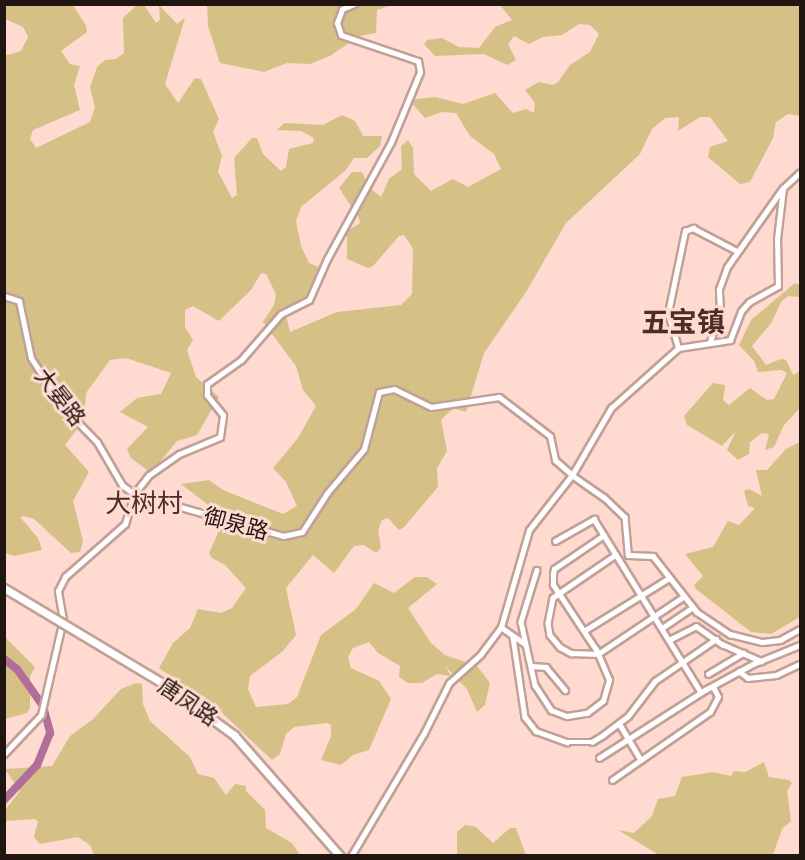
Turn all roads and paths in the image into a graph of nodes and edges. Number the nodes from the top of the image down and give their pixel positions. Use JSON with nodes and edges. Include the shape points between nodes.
{"nodes":[{"id":1,"x":354,"y":4,"type":"edge"},
{"id":2,"x":801,"y":172,"type":"edge"},
{"id":3,"x":783,"y":188,"type":"junction"},
{"id":4,"x":737,"y":251,"type":"junction"},
{"id":5,"x":4,"y":296,"type":"edge"},
{"id":6,"x":711,"y":342,"type":"junction"},
{"id":7,"x":678,"y":348,"type":"junction"},
{"id":8,"x":572,"y":476,"type":"junction"},
{"id":9,"x":134,"y":494,"type":"junction"},
{"id":10,"x":604,"y":536,"type":"junction"},
{"id":11,"x":555,"y":541,"type":"dead end"},
{"id":12,"x":616,"y":555,"type":"junction"},
{"id":13,"x":537,"y":570,"type":"dead end"},
{"id":14,"x":669,"y":578,"type":"junction"},
{"id":15,"x":4,"y":588,"type":"edge"},
{"id":16,"x":558,"y":593,"type":"junction"},
{"id":17,"x":641,"y":595,"type":"junction"},
{"id":18,"x":683,"y":597,"type":"junction"},
{"id":19,"x":693,"y":608,"type":"junction"},
{"id":20,"x":654,"y":615,"type":"junction"},
{"id":21,"x":501,"y":627,"type":"junction"},
{"id":22,"x":662,"y":628,"type":"junction"},
{"id":23,"x":800,"y":630,"type":"edge"},
{"id":24,"x":584,"y":631,"type":"junction"},
{"id":25,"x":513,"y":637,"type":"junction"},
{"id":26,"x":801,"y":637,"type":"edge"},
{"id":27,"x":716,"y":639,"type":"junction"},
{"id":28,"x":669,"y":640,"type":"junction"},
{"id":29,"x":525,"y":644,"type":"junction"},
{"id":30,"x":800,"y":646,"type":"edge"},
{"id":31,"x":743,"y":653,"type":"junction"},
{"id":32,"x":598,"y":654,"type":"junction"},
{"id":33,"x":683,"y":660,"type":"junction"},
{"id":34,"x":761,"y":661,"type":"junction"},
{"id":35,"x":801,"y":664,"type":"edge"},
{"id":36,"x":531,"y":666,"type":"junction"},
{"id":37,"x":739,"y":671,"type":"junction"},
{"id":38,"x":708,"y":674,"type":"dead end"},
{"id":39,"x":713,"y":687,"type":"junction"},
{"id":40,"x":565,"y":690,"type":"dead end"},
{"id":41,"x":701,"y":692,"type":"junction"},
{"id":42,"x":619,"y":723,"type":"junction"},
{"id":43,"x":628,"y":739,"type":"junction"},
{"id":44,"x":4,"y":754,"type":"edge"},
{"id":45,"x":599,"y":758,"type":"dead end"},
{"id":46,"x":641,"y":760,"type":"junction"},
{"id":47,"x":612,"y":780,"type":"dead end"},
{"id":48,"x":340,"y":855,"type":"edge"},
{"id":49,"x":351,"y":855,"type":"edge"}],
"edges":[{"from":1,"to":9,"type":"street","via":[[342,9],[337,22],[341,35],[418,61],[420,72],[391,142],[309,300],[281,314],[241,360],[207,384],[207,395],[223,415],[220,437],[179,454],[149,476]]},
{"from":2,"to":3,"type":"street"},
{"from":3,"to":4,"type":"street"},
{"from":3,"to":6,"type":"street","via":[[777,239],[778,286],[749,302],[741,311],[730,340]]},
{"from":4,"to":6,"type":"street","via":[[718,289],[720,310]]},
{"from":4,"to":7,"type":"street","via":[[693,228],[685,231],[668,313]]},
{"from":5,"to":9,"type":"street","name":"大晏路","via":[[19,301],[31,358],[63,407],[98,442],[122,485]]},
{"from":6,"to":7,"type":"street"},
{"from":7,"to":8,"type":"street","via":[[611,408]]},
{"from":8,"to":9,"type":"street","name":"御泉路","via":[[555,460],[550,436],[499,397],[431,407],[394,389],[379,392],[364,448],[327,493],[302,532],[283,537],[259,526],[222,521]]},
{"from":8,"to":14,"type":"street","via":[[625,517],[628,555],[638,559],[652,556]]},
{"from":8,"to":21,"type":"street","via":[[529,530]]},
{"from":9,"to":44,"type":"street","via":[[125,524],[65,577],[58,591],[63,620],[41,715]]},
{"from":10,"to":11,"type":"street","via":[[592,518]]},
{"from":10,"to":12,"type":"street"},
{"from":10,"to":16,"type":"street","via":[[554,569],[553,585]]},
{"from":12,"to":16,"type":"street"},
{"from":12,"to":17,"type":"street"},
{"from":13,"to":29,"type":"street","via":[[522,612]]},
{"from":14,"to":17,"type":"street"},
{"from":14,"to":18,"type":"street"},
{"from":15,"to":48,"type":"highway","name":"唐凤路","bridge":true,"via":[[167,686],[234,735]]},
{"from":16,"to":24,"type":"street"},
{"from":16,"to":32,"type":"street","via":[[549,610],[550,635],[571,653]]},
{"from":17,"to":20,"type":"street"},
{"from":17,"to":24,"type":"street"},
{"from":18,"to":19,"type":"street"},
{"from":18,"to":20,"type":"street"},
{"from":19,"to":22,"type":"street"},
{"from":19,"to":23,"type":"street","via":[[743,638],[780,640]]},
{"from":20,"to":22,"type":"street"},
{"from":20,"to":32,"type":"street"},
{"from":21,"to":25,"type":"street"},
{"from":21,"to":49,"type":"street","via":[[480,656],[449,683],[424,733]]},
{"from":22,"to":28,"type":"street"},
{"from":23,"to":26,"type":"street"},
{"from":24,"to":32,"type":"street"},
{"from":25,"to":29,"type":"street"},
{"from":25,"to":42,"type":"street","via":[[523,710],[536,731],[567,742],[592,742]]},
{"from":27,"to":28,"type":"street","via":[[696,626]]},
{"from":27,"to":31,"type":"street"},
{"from":27,"to":33,"type":"street"},
{"from":28,"to":33,"type":"street"},
{"from":29,"to":36,"type":"street"},
{"from":30,"to":34,"type":"street"},
{"from":31,"to":34,"type":"street"},
{"from":31,"to":38,"type":"street"},
{"from":32,"to":36,"type":"street","via":[[609,680],[606,695],[599,706],[576,716],[551,710],[535,685]]},
{"from":33,"to":41,"type":"street"},
{"from":33,"to":42,"type":"street","via":[[655,681]]},
{"from":34,"to":37,"type":"street"},
{"from":35,"to":37,"type":"street","via":[[776,675],[748,678]]},
{"from":36,"to":40,"type":"street","via":[[546,667]]},
{"from":37,"to":39,"type":"street"},
{"from":39,"to":41,"type":"street"},
{"from":39,"to":46,"type":"street","via":[[718,697],[710,712]]},
{"from":41,"to":43,"type":"street"},
{"from":42,"to":43,"type":"street"},
{"from":43,"to":45,"type":"street"},
{"from":43,"to":46,"type":"street"},
{"from":46,"to":47,"type":"street"}]}
